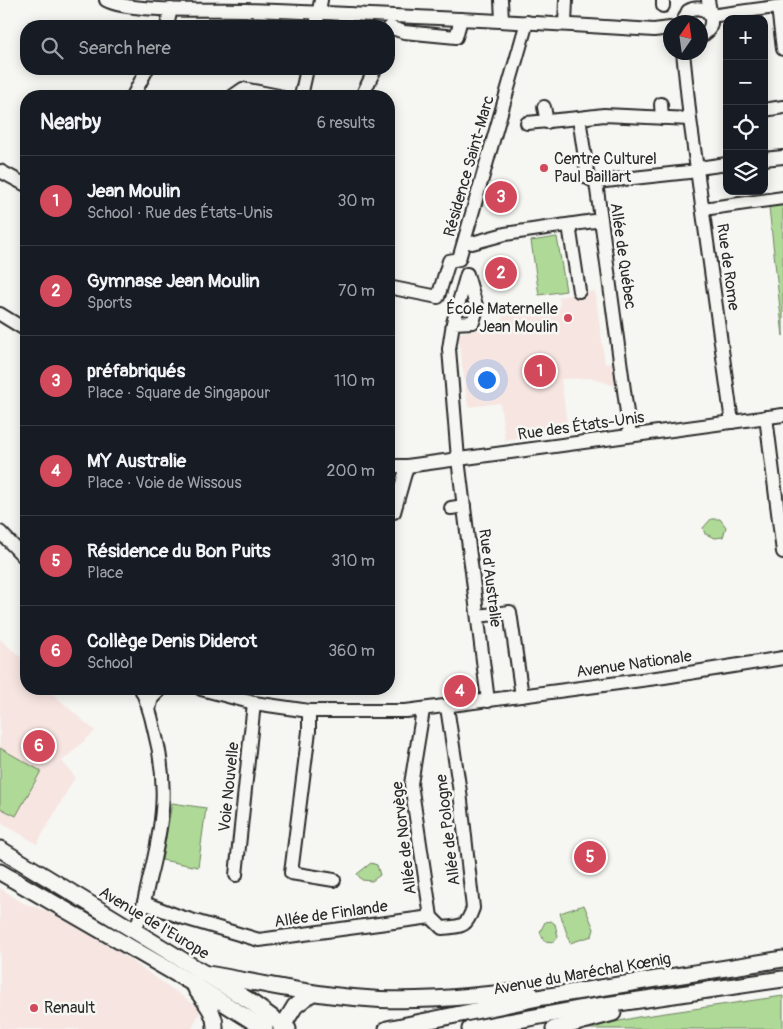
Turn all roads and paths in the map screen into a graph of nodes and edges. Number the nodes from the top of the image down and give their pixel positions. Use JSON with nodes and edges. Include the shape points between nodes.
{"nodes":[{"id":1,"x":106,"y":0,"type":"edge"},
{"id":2,"x":501,"y":0,"type":"edge"},
{"id":3,"x":566,"y":0,"type":"edge"},
{"id":4,"x":708,"y":0,"type":"edge"},
{"id":5,"x":201,"y":4,"type":"edge"},
{"id":6,"x":698,"y":4,"type":"edge"},
{"id":7,"x":320,"y":6,"type":"edge"},
{"id":8,"x":781,"y":6,"type":"edge"},
{"id":9,"x":171,"y":9,"type":"junction"},
{"id":10,"x":686,"y":15,"type":"edge"},
{"id":11,"x":737,"y":15,"type":"edge"},
{"id":12,"x":710,"y":16,"type":"junction"},
{"id":13,"x":723,"y":16,"type":"edge"},
{"id":14,"x":461,"y":19,"type":"junction"},
{"id":15,"x":168,"y":20,"type":"edge"},
{"id":16,"x":317,"y":20,"type":"edge"},
{"id":17,"x":372,"y":20,"type":"edge"},
{"id":18,"x":502,"y":20,"type":"junction"},
{"id":19,"x":527,"y":22,"type":"junction"},
{"id":20,"x":395,"y":23,"type":"edge"},
{"id":21,"x":565,"y":24,"type":"junction"},
{"id":22,"x":395,"y":28,"type":"edge"},
{"id":23,"x":663,"y":29,"type":"edge"},
{"id":24,"x":708,"y":31,"type":"edge"},
{"id":25,"x":783,"y":49,"type":"edge"},
{"id":26,"x":685,"y":60,"type":"edge"},
{"id":27,"x":144,"y":75,"type":"edge"},
{"id":28,"x":306,"y":75,"type":"edge"},
{"id":29,"x":372,"y":75,"type":"edge"},
{"id":30,"x":136,"y":90,"type":"edge"},
{"id":31,"x":302,"y":90,"type":"edge"},
{"id":32,"x":365,"y":90,"type":"edge"},
{"id":33,"x":660,"y":104,"type":"dead end"},
{"id":34,"x":544,"y":107,"type":"dead end"},
{"id":35,"x":783,"y":107,"type":"edge"},
{"id":36,"x":768,"y":109,"type":"edge"},
{"id":37,"x":579,"y":118,"type":"junction"},
{"id":38,"x":662,"y":118,"type":"junction"},
{"id":39,"x":690,"y":119,"type":"junction"},
{"id":40,"x":546,"y":122,"type":"junction"},
{"id":41,"x":527,"y":123,"type":"dead end"},
{"id":42,"x":783,"y":157,"type":"edge"},
{"id":43,"x":768,"y":159,"type":"edge"},
{"id":44,"x":723,"y":165,"type":"edge"},
{"id":45,"x":698,"y":169,"type":"junction"},
{"id":46,"x":0,"y":171,"type":"edge"},
{"id":47,"x":20,"y":182,"type":"edge"},
{"id":48,"x":596,"y":182,"type":"junction"},
{"id":49,"x":783,"y":198,"type":"edge"},
{"id":50,"x":703,"y":209,"type":"junction"},
{"id":51,"x":601,"y":220,"type":"junction"},
{"id":52,"x":569,"y":225,"type":"junction"},
{"id":53,"x":472,"y":243,"type":"dead end"},
{"id":54,"x":395,"y":288,"type":"edge"},
{"id":55,"x":579,"y":291,"type":"dead end"},
{"id":56,"x":0,"y":314,"type":"edge"},
{"id":57,"x":453,"y":322,"type":"dead end"},
{"id":58,"x":20,"y":326,"type":"edge"},
{"id":59,"x":783,"y":415,"type":"edge"},
{"id":60,"x":766,"y":417,"type":"junction"},
{"id":61,"x":732,"y":422,"type":"junction"},
{"id":62,"x":630,"y":436,"type":"junction"},
{"id":63,"x":458,"y":459,"type":"junction"},
{"id":64,"x":399,"y":466,"type":"edge"},
{"id":65,"x":395,"y":503,"type":"edge"},
{"id":66,"x":464,"y":506,"type":"junction"},
{"id":67,"x":451,"y":508,"type":"dead end"},
{"id":68,"x":0,"y":532,"type":"edge"},
{"id":69,"x":783,"y":552,"type":"edge"},
{"id":70,"x":20,"y":553,"type":"edge"},
{"id":71,"x":478,"y":616,"type":"junction"},
{"id":72,"x":783,"y":658,"type":"edge"},
{"id":73,"x":143,"y":695,"type":"edge"},
{"id":74,"x":155,"y":695,"type":"edge"},
{"id":75,"x":224,"y":695,"type":"edge"},
{"id":76,"x":522,"y":696,"type":"junction"},
{"id":77,"x":488,"y":701,"type":"junction"},
{"id":78,"x":254,"y":703,"type":"junction"},
{"id":79,"x":447,"y":707,"type":"junction"},
{"id":80,"x":149,"y":709,"type":"junction"},
{"id":81,"x":423,"y":710,"type":"junction"},
{"id":82,"x":309,"y":711,"type":"junction"},
{"id":83,"x":0,"y":849,"type":"edge"},
{"id":84,"x":0,"y":872,"type":"edge"},
{"id":85,"x":236,"y":875,"type":"dead end"},
{"id":86,"x":334,"y":880,"type":"dead end"},
{"id":87,"x":144,"y":903,"type":"junction"},
{"id":88,"x":431,"y":917,"type":"junction"},
{"id":89,"x":134,"y":932,"type":"junction"},
{"id":90,"x":783,"y":959,"type":"edge"},
{"id":91,"x":197,"y":978,"type":"junction"},
{"id":92,"x":783,"y":979,"type":"edge"},
{"id":93,"x":312,"y":993,"type":"junction"},
{"id":94,"x":542,"y":996,"type":"junction"},
{"id":95,"x":638,"y":1000,"type":"junction"},
{"id":96,"x":261,"y":1027,"type":"edge"},
{"id":97,"x":284,"y":1027,"type":"edge"},
{"id":98,"x":215,"y":1029,"type":"edge"},
{"id":99,"x":243,"y":1029,"type":"edge"},
{"id":100,"x":387,"y":1029,"type":"edge"},
{"id":101,"x":470,"y":1029,"type":"edge"},
{"id":102,"x":554,"y":1029,"type":"edge"}],
"edges":[{"from":1,"to":9,"type":"street"},
{"from":2,"to":18,"type":"street"},
{"from":3,"to":21,"type":"street"},
{"from":4,"to":12,"type":"street"},
{"from":5,"to":7,"type":"street"},
{"from":5,"to":9,"type":"street"},
{"from":6,"to":10,"type":"street"},
{"from":6,"to":12,"type":"street"},
{"from":7,"to":16,"type":"street"},
{"from":7,"to":17,"type":"street"},
{"from":8,"to":11,"type":"street"},
{"from":8,"to":25,"type":"street"},
{"from":9,"to":15,"type":"street"},
{"from":12,"to":13,"type":"street"},
{"from":12,"to":24,"type":"street"},
{"from":14,"to":18,"type":"street"},
{"from":14,"to":20,"type":"street"},
{"from":14,"to":22,"type":"street","via":[[456,37],[404,32]]},
{"from":18,"to":19,"type":"street"},
{"from":19,"to":21,"type":"street"},
{"from":19,"to":54,"type":"street","name":"Résidence Saint-Marc","via":[[459,259],[449,261],[438,297]]},
{"from":21,"to":23,"type":"street"},
{"from":26,"to":39,"type":"street","name":"Rue de Rome"},
{"from":27,"to":30,"type":"street"},
{"from":28,"to":31,"type":"street"},
{"from":29,"to":32,"type":"street"},
{"from":33,"to":38,"type":"street"},
{"from":34,"to":40,"type":"street"},
{"from":35,"to":36,"type":"street"},
{"from":37,"to":38,"type":"street","via":[[604,115]]},
{"from":37,"to":40,"type":"street"},
{"from":37,"to":48,"type":"street","via":[[588,178]]},
{"from":38,"to":39,"type":"street"},
{"from":39,"to":45,"type":"street","name":"Rue de Rome"},
{"from":40,"to":41,"type":"street"},
{"from":42,"to":43,"type":"street"},
{"from":44,"to":45,"type":"street","name":"Allée de Québec"},
{"from":45,"to":48,"type":"street","name":"Allée de Québec"},
{"from":45,"to":50,"type":"street","name":"Rue de Rome"},
{"from":46,"to":47,"type":"street"},
{"from":48,"to":51,"type":"street","name":"Allée de Québec"},
{"from":49,"to":50,"type":"street"},
{"from":50,"to":61,"type":"street","name":"Rue de Rome"},
{"from":51,"to":52,"type":"street"},
{"from":51,"to":62,"type":"street","name":"Allée de Québec"},
{"from":52,"to":53,"type":"street","via":[[505,234]]},
{"from":52,"to":55,"type":"street"},
{"from":56,"to":58,"type":"street"},
{"from":57,"to":63,"type":"street","name":"Rue d'Australie","via":[[449,349]]},
{"from":59,"to":60,"type":"street","name":"Rue des États-Unis"},
{"from":60,"to":61,"type":"street","name":"Rue des États-Unis"},
{"from":60,"to":69,"type":"street"},
{"from":61,"to":62,"type":"street","name":"Rue des États-Unis"},
{"from":62,"to":63,"type":"street","name":"Rue des États-Unis"},
{"from":63,"to":64,"type":"street","name":"Rue des États-Unis"},
{"from":63,"to":66,"type":"street","name":"Rue d'Australie"},
{"from":64,"to":65,"type":"street"},
{"from":66,"to":67,"type":"street"},
{"from":66,"to":71,"type":"street","name":"Rue d'Australie"},
{"from":68,"to":70,"type":"street"},
{"from":71,"to":76,"type":"street","via":[[510,612]]},
{"from":71,"to":77,"type":"street","name":"Rue d'Australie"},
{"from":72,"to":76,"type":"street","name":"Avenue Nationale"},
{"from":73,"to":80,"type":"street"},
{"from":74,"to":80,"type":"street"},
{"from":75,"to":78,"type":"street","name":"Avenue Nationale"},
{"from":76,"to":77,"type":"street","name":"Avenue Nationale"},
{"from":77,"to":79,"type":"street","name":"Avenue Nationale"},
{"from":78,"to":82,"type":"street","name":"Avenue Nationale"},
{"from":78,"to":85,"type":"street","name":"Voie Nouvelle"},
{"from":79,"to":81,"type":"street","name":"Avenue Nationale"},
{"from":79,"to":88,"type":"street","name":"Allée de Pologne","via":[[473,908],[463,926],[442,928]]},
{"from":80,"to":87,"type":"street","via":[[162,762],[165,797],[161,832]]},
{"from":81,"to":82,"type":"street","name":"Avenue Nationale"},
{"from":81,"to":88,"type":"street","name":"Allée de Norvège","via":[[411,784]]},
{"from":82,"to":86,"type":"street","via":[[291,874]]},
{"from":83,"to":89,"type":"main road","name":"Avenue de l'Europe"},
{"from":84,"to":91,"type":"main road","name":"Avenue de l'Europe"},
{"from":87,"to":88,"type":"street","name":"Allée de Finlande","via":[[181,917],[265,940]]},
{"from":87,"to":89,"type":"street"},
{"from":89,"to":91,"type":"main road","name":"Avenue de l'Europe"},
{"from":90,"to":94,"type":"main road","name":"Avenue du Maréchal Kœnig"},
{"from":91,"to":93,"type":"main road"},
{"from":91,"to":96,"type":"main road","name":"Avenue de l'Europe"},
{"from":91,"to":97,"type":"main road","name":"Avenue de l'Europe","via":[[248,1000]]},
{"from":91,"to":98,"type":"main road","via":[[216,1020]]},
{"from":92,"to":95,"type":"main road"},
{"from":93,"to":94,"type":"main road","via":[[406,1000],[516,992]]},
{"from":93,"to":97,"type":"main road","via":[[295,1006]]},
{"from":94,"to":100,"type":"main road","name":"Avenue du Maréchal Kœnig"},
{"from":95,"to":101,"type":"main road"},
{"from":95,"to":102,"type":"main road","via":[[624,1010]]},
{"from":96,"to":97,"type":"main road"},
{"from":96,"to":99,"type":"main road"}]}
